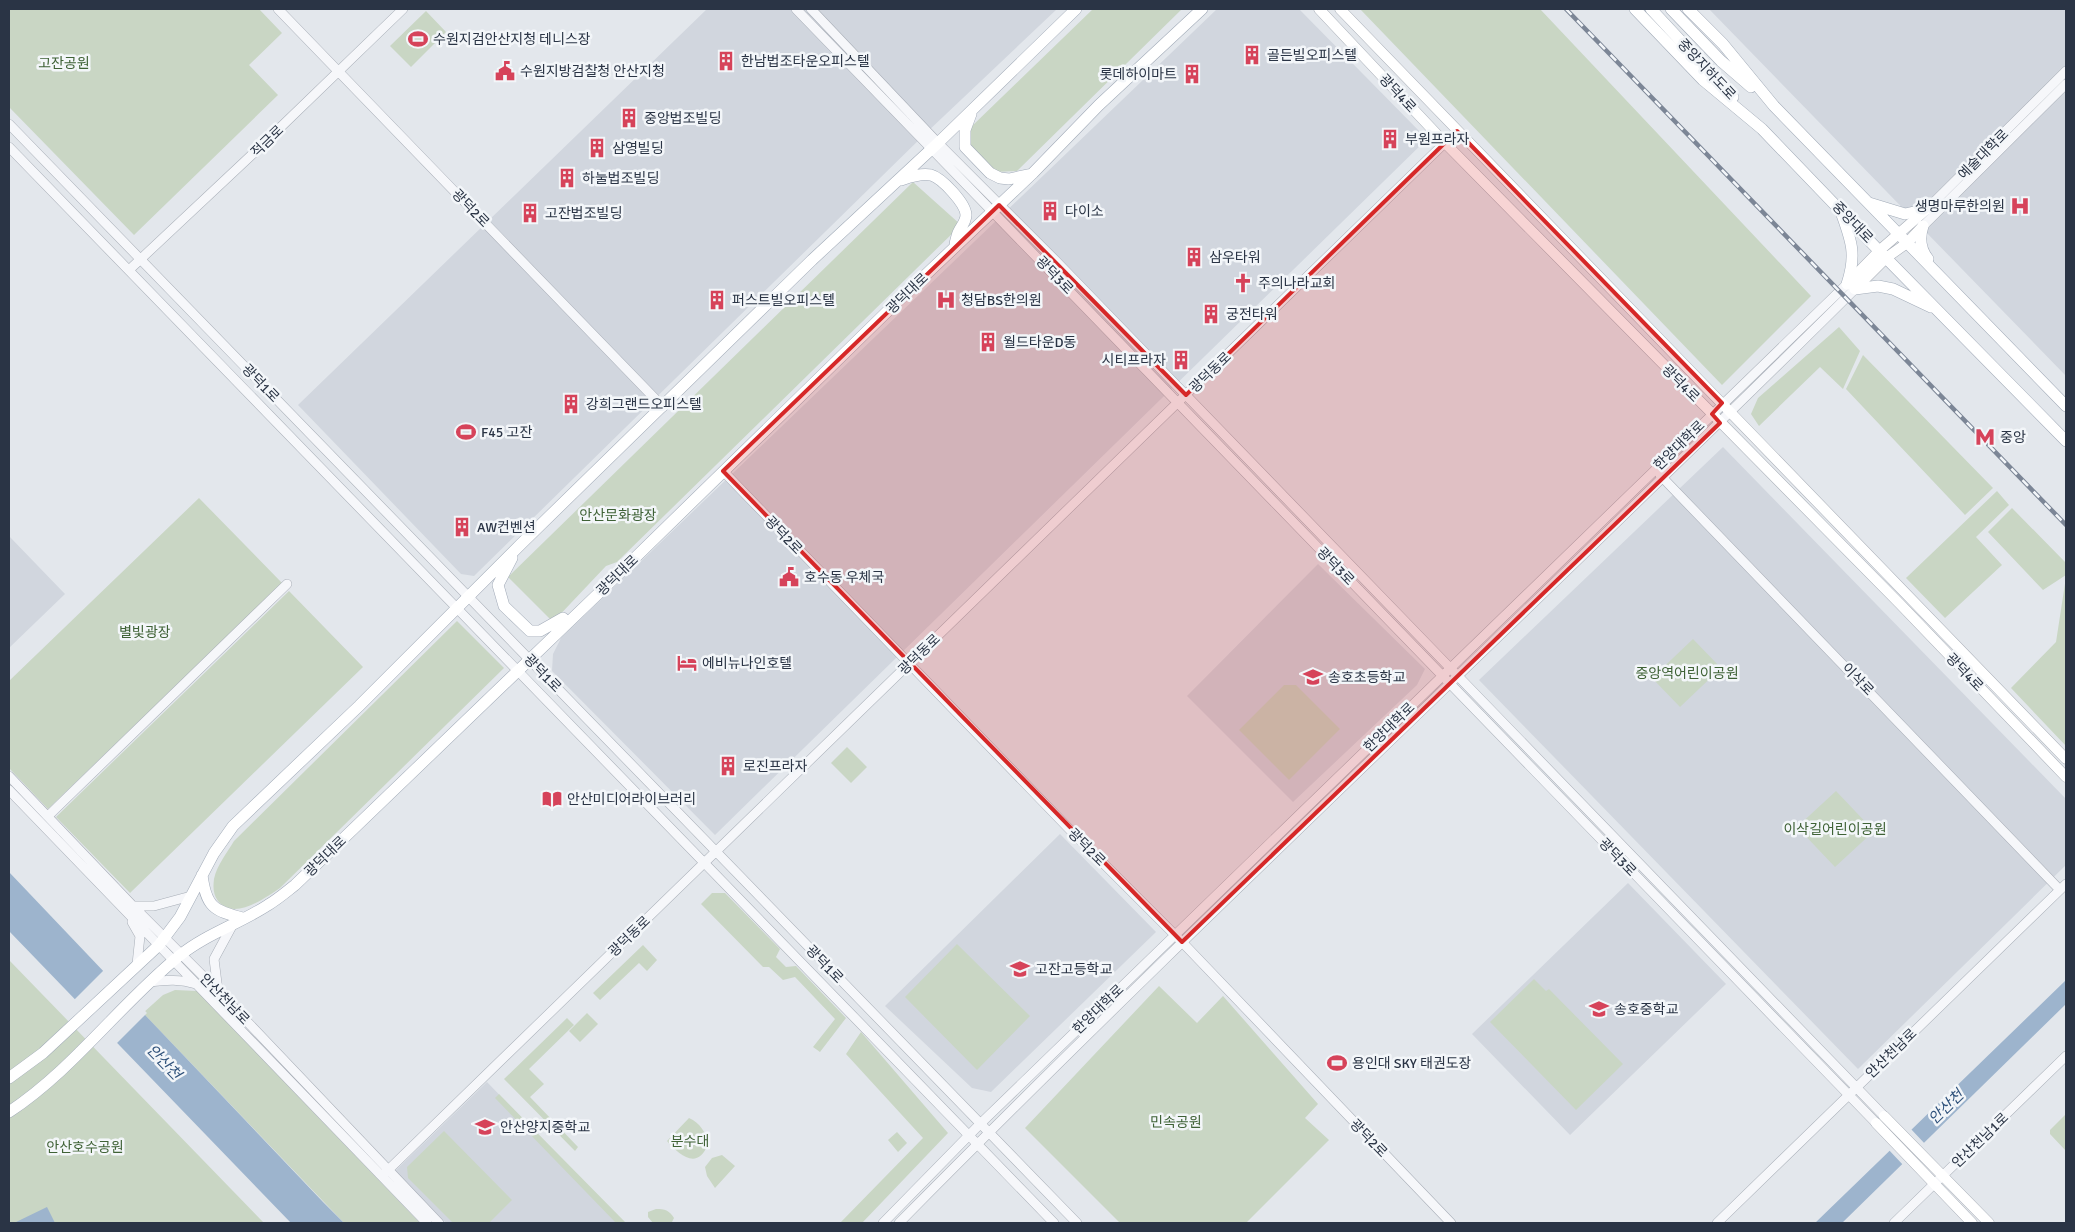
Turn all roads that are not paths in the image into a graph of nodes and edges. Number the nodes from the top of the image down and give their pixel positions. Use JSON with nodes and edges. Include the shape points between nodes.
{"nodes":[{"id":1,"x":278,"y":9,"type":"edge"},
{"id":2,"x":402,"y":9,"type":"edge"},
{"id":3,"x":796,"y":9,"type":"edge"},
{"id":4,"x":811,"y":9,"type":"edge"},
{"id":5,"x":1076,"y":9,"type":"edge"},
{"id":6,"x":1202,"y":9,"type":"edge"},
{"id":7,"x":1319,"y":9,"type":"edge"},
{"id":8,"x":1340,"y":9,"type":"edge"},
{"id":9,"x":1635,"y":9,"type":"edge"},
{"id":10,"x":1651,"y":9,"type":"edge"},
{"id":11,"x":1671,"y":9,"type":"edge"},
{"id":12,"x":1688,"y":9,"type":"edge"},
{"id":13,"x":339,"y":71,"type":"junction"},
{"id":14,"x":2066,"y":71,"type":"edge"},
{"id":15,"x":2066,"y":84,"type":"edge"},
{"id":16,"x":1774,"y":106,"type":"junction"},
{"id":17,"x":973,"y":110,"type":"junction"},
{"id":18,"x":9,"y":124,"type":"edge"},
{"id":19,"x":1762,"y":129,"type":"junction"},
{"id":20,"x":1457,"y":131,"type":"junction"},
{"id":21,"x":1445,"y":143,"type":"junction"},
{"id":22,"x":935,"y":146,"type":"junction"},
{"id":23,"x":9,"y":147,"type":"edge"},
{"id":24,"x":1033,"y":173,"type":"junction"},
{"id":25,"x":897,"y":182,"type":"junction"},
{"id":26,"x":1868,"y":203,"type":"junction"},
{"id":27,"x":996,"y":208,"type":"junction"},
{"id":28,"x":1840,"y":208,"type":"junction"},
{"id":29,"x":1927,"y":210,"type":"junction"},
{"id":30,"x":1923,"y":226,"type":"junction"},
{"id":31,"x":1903,"y":239,"type":"junction"},
{"id":32,"x":955,"y":247,"type":"junction"},
{"id":33,"x":1883,"y":254,"type":"junction"},
{"id":34,"x":140,"y":259,"type":"junction"},
{"id":35,"x":129,"y":270,"type":"junction"},
{"id":36,"x":1851,"y":286,"type":"junction"},
{"id":37,"x":1953,"y":290,"type":"junction"},
{"id":38,"x":1940,"y":311,"type":"junction"},
{"id":39,"x":1186,"y":395,"type":"junction"},
{"id":40,"x":1178,"y":403,"type":"junction"},
{"id":41,"x":1722,"y":403,"type":"junction"},
{"id":42,"x":2066,"y":406,"type":"edge"},
{"id":43,"x":663,"y":407,"type":"junction"},
{"id":44,"x":1730,"y":413,"type":"junction"},
{"id":45,"x":1712,"y":414,"type":"junction"},
{"id":46,"x":1720,"y":422,"type":"junction"},
{"id":47,"x":2066,"y":441,"type":"edge"},
{"id":48,"x":1654,"y":469,"type":"junction"},
{"id":49,"x":723,"y":471,"type":"junction"},
{"id":50,"x":1663,"y":478,"type":"junction"},
{"id":51,"x":521,"y":544,"type":"junction"},
{"id":52,"x":287,"y":584,"type":"dead end"},
{"id":53,"x":469,"y":597,"type":"junction"},
{"id":54,"x":583,"y":607,"type":"junction"},
{"id":55,"x":457,"y":608,"type":"junction"},
{"id":56,"x":529,"y":659,"type":"junction"},
{"id":57,"x":909,"y":663,"type":"junction"},
{"id":58,"x":1450,"y":668,"type":"junction"},
{"id":59,"x":517,"y":671,"type":"junction"},
{"id":60,"x":1442,"y":676,"type":"junction"},
{"id":61,"x":1458,"y":676,"type":"junction"},
{"id":62,"x":1450,"y":684,"type":"junction"},
{"id":63,"x":2066,"y":759,"type":"edge"},
{"id":64,"x":9,"y":776,"type":"edge"},
{"id":65,"x":2066,"y":777,"type":"edge"},
{"id":66,"x":9,"y":790,"type":"edge"},
{"id":67,"x":48,"y":816,"type":"junction"},
{"id":68,"x":716,"y":851,"type":"junction"},
{"id":69,"x":704,"y":863,"type":"junction"},
{"id":70,"x":202,"y":873,"type":"junction"},
{"id":71,"x":2063,"y":887,"type":"edge"},
{"id":72,"x":191,"y":896,"type":"junction"},
{"id":73,"x":129,"y":909,"type":"junction"},
{"id":74,"x":238,"y":921,"type":"junction"},
{"id":75,"x":1175,"y":934,"type":"junction"},
{"id":76,"x":162,"y":941,"type":"junction"},
{"id":77,"x":1182,"y":942,"type":"junction"},
{"id":78,"x":178,"y":957,"type":"junction"},
{"id":79,"x":135,"y":966,"type":"junction"},
{"id":80,"x":149,"y":983,"type":"junction"},
{"id":81,"x":198,"y":984,"type":"junction"},
{"id":82,"x":218,"y":991,"type":"junction"},
{"id":83,"x":2066,"y":1056,"type":"edge"},
{"id":84,"x":9,"y":1078,"type":"edge"},
{"id":85,"x":1857,"y":1087,"type":"junction"},
{"id":86,"x":1849,"y":1095,"type":"junction"},
{"id":87,"x":9,"y":1112,"type":"edge"},
{"id":88,"x":1880,"y":1120,"type":"junction"},
{"id":89,"x":980,"y":1124,"type":"junction"},
{"id":90,"x":990,"y":1133,"type":"junction"},
{"id":91,"x":969,"y":1136,"type":"junction"},
{"id":92,"x":977,"y":1144,"type":"junction"},
{"id":93,"x":1939,"y":1172,"type":"junction"},
{"id":94,"x":385,"y":1173,"type":"junction"},
{"id":95,"x":1931,"y":1181,"type":"junction"},
{"id":96,"x":427,"y":1223,"type":"edge"},
{"id":97,"x":439,"y":1223,"type":"edge"},
{"id":98,"x":883,"y":1223,"type":"edge"},
{"id":99,"x":899,"y":1223,"type":"edge"},
{"id":100,"x":1054,"y":1223,"type":"edge"},
{"id":101,"x":1077,"y":1223,"type":"edge"},
{"id":102,"x":1451,"y":1223,"type":"edge"},
{"id":103,"x":1717,"y":1223,"type":"edge"},
{"id":104,"x":1894,"y":1223,"type":"edge"},
{"id":105,"x":1972,"y":1223,"type":"edge"},
{"id":106,"x":1989,"y":1223,"type":"edge"}],
"edges":[{"from":1,"to":13,"type":"street","name":"광덕2로"},
{"from":2,"to":13,"type":"street","name":"적금로"},
{"from":3,"to":22,"type":"street","name":"광덕3로"},
{"from":4,"to":22,"type":"street","name":"광덕3로"},
{"from":5,"to":17,"type":"main road"},
{"from":6,"to":24,"type":"main road","name":"광덕대로"},
{"from":7,"to":21,"type":"main road","name":"광덕4로"},
{"from":8,"to":20,"type":"main road","name":"광덕4로"},
{"from":9,"to":19,"type":"main road","name":"중앙대로","via":[[1703,80]]},
{"from":10,"to":19,"type":"main road","name":"중앙지하도로"},
{"from":11,"to":16,"type":"main road","name":"중앙지하도로","via":[[1721,61]]},
{"from":12,"to":16,"type":"main road","name":"중앙대로","via":[[1723,44]]},
{"from":13,"to":34,"type":"street","name":"적금로"},
{"from":13,"to":43,"type":"street","name":"광덕2로"},
{"from":14,"to":29,"type":"street","name":"예술대학로"},
{"from":15,"to":30,"type":"street","name":"예술대학로"},
{"from":16,"to":26,"type":"main road","name":"중앙대로"},
{"from":17,"to":22,"type":"main road"},
{"from":17,"to":24,"type":"main road","via":[[965,137],[965,147],[969,152],[990,173],[1000,178]]},
{"from":18,"to":34,"type":"street","name":"광덕1로"},
{"from":19,"to":28,"type":"main road","name":"중앙대로"},
{"from":20,"to":21,"type":"street","name":"광덕동로"},
{"from":20,"to":41,"type":"main road","name":"광덕4로"},
{"from":21,"to":39,"type":"street","name":"광덕동로"},
{"from":21,"to":45,"type":"main road","name":"광덕4로"},
{"from":22,"to":25,"type":"main road"},
{"from":22,"to":27,"type":"street","name":"광덕3로"},
{"from":23,"to":35,"type":"street","name":"광덕1로"},
{"from":24,"to":27,"type":"main road","name":"광덕대로"},
{"from":25,"to":32,"type":"main road","via":[[912,176],[937,177],[962,202],[966,214]]},
{"from":25,"to":43,"type":"main road","via":[[812,260]]},
{"from":26,"to":29,"type":"main road","via":[[1905,214]]},
{"from":26,"to":31,"type":"main road","name":"중앙대로"},
{"from":27,"to":32,"type":"main road","name":"광덕대로"},
{"from":27,"to":39,"type":"street","name":"광덕3로"},
{"from":27,"to":40,"type":"street","name":"광덕3로"},
{"from":28,"to":33,"type":"main road","name":"중앙대로"},
{"from":28,"to":36,"type":"main road","via":[[1853,244]]},
{"from":29,"to":31,"type":"main road","name":"예술대학로"},
{"from":30,"to":31,"type":"main road","name":"예술대학로"},
{"from":30,"to":37,"type":"main road","via":[[1920,235],[1925,255]]},
{"from":31,"to":33,"type":"main road","name":"한양대학로"},
{"from":31,"to":37,"type":"main road","name":"중앙대로"},
{"from":32,"to":49,"type":"main road","name":"광덕대로"},
{"from":33,"to":36,"type":"main road","name":"한양대학로"},
{"from":33,"to":38,"type":"main road","name":"중앙대로"},
{"from":34,"to":35,"type":"street","name":"적금로"},
{"from":34,"to":53,"type":"street","name":"광덕1로"},
{"from":35,"to":55,"type":"street","name":"광덕1로"},
{"from":36,"to":38,"type":"main road","via":[[1893,289]]},
{"from":36,"to":41,"type":"street","name":"한양대학로"},
{"from":36,"to":44,"type":"street","name":"한양대학로"},
{"from":37,"to":42,"type":"main road","name":"중앙대로"},
{"from":38,"to":47,"type":"main road","name":"중앙대로"},
{"from":39,"to":40,"type":"street","name":"광덕동로"},
{"from":39,"to":58,"type":"street","name":"광덕3로"},
{"from":40,"to":57,"type":"street","name":"광덕동로"},
{"from":40,"to":60,"type":"street","name":"광덕3로"},
{"from":41,"to":44,"type":"main road","name":"광덕4로"},
{"from":41,"to":45,"type":"street","name":"한양대학로"},
{"from":43,"to":51,"type":"main road"},
{"from":44,"to":46,"type":"street","name":"한양대학로"},
{"from":44,"to":63,"type":"main road","name":"광덕4로"},
{"from":45,"to":46,"type":"main road","name":"광덕4로"},
{"from":45,"to":48,"type":"street","name":"한양대학로"},
{"from":46,"to":50,"type":"street","name":"한양대학로"},
{"from":46,"to":65,"type":"main road","name":"광덕4로"},
{"from":48,"to":50,"type":"street","name":"이삭로"},
{"from":48,"to":58,"type":"street","name":"한양대학로"},
{"from":49,"to":54,"type":"main road","name":"광덕대로"},
{"from":49,"to":57,"type":"street","name":"광덕2로"},
{"from":50,"to":61,"type":"street","name":"한양대학로"},
{"from":50,"to":71,"type":"street","name":"이삭로"},
{"from":51,"to":53,"type":"main road"},
{"from":51,"to":54,"type":"main road","via":[[498,585],[504,606],[530,631],[540,631]]},
{"from":52,"to":67,"type":"street"},
{"from":53,"to":55,"type":"main road"},
{"from":53,"to":56,"type":"street","name":"광덕1로"},
{"from":54,"to":56,"type":"main road","name":"광덕대로"},
{"from":55,"to":59,"type":"street","name":"광덕1로"},
{"from":55,"to":70,"type":"main road","via":[[233,826]]},
{"from":56,"to":59,"type":"main road","name":"광덕대로"},
{"from":56,"to":68,"type":"street","name":"광덕1로"},
{"from":57,"to":68,"type":"street","name":"광덕동로"},
{"from":57,"to":75,"type":"street","name":"광덕2로"},
{"from":58,"to":60,"type":"street","name":"한양대학로"},
{"from":58,"to":61,"type":"street","name":"광덕3로"},
{"from":59,"to":69,"type":"street","name":"광덕1로"},
{"from":59,"to":74,"type":"main road","name":"광덕대로","via":[[295,885],[268,906]]},
{"from":60,"to":62,"type":"street","name":"광덕3로"},
{"from":60,"to":75,"type":"street","name":"한양대학로"},
{"from":61,"to":62,"type":"street","name":"한양대학로"},
{"from":61,"to":85,"type":"street","name":"광덕3로"},
{"from":62,"to":77,"type":"street","name":"한양대학로"},
{"from":62,"to":86,"type":"street","name":"광덕3로"},
{"from":64,"to":67,"type":"street","name":"안산천남로"},
{"from":66,"to":73,"type":"street","name":"안산천남로"},
{"from":67,"to":73,"type":"street","name":"안산천남로"},
{"from":68,"to":69,"type":"street","name":"광덕동로"},
{"from":68,"to":89,"type":"street","name":"광덕1로"},
{"from":69,"to":91,"type":"street","name":"광덕1로"},
{"from":69,"to":94,"type":"street","name":"광덕동로"},
{"from":70,"to":72,"type":"main road"},
{"from":70,"to":74,"type":"main road","via":[[204,894],[214,908]]},
{"from":71,"to":85,"type":"street","name":"안산천남로"},
{"from":72,"to":73,"type":"street"},
{"from":72,"to":76,"type":"main road"},
{"from":73,"to":76,"type":"street","name":"안산천남로"},
{"from":73,"to":79,"type":"street","via":[[140,936]]},
{"from":74,"to":78,"type":"main road","name":"광덕대로"},
{"from":74,"to":82,"type":"street","via":[[214,959]]},
{"from":75,"to":77,"type":"street","name":"광덕2로"},
{"from":75,"to":89,"type":"street","name":"한양대학로"},
{"from":76,"to":78,"type":"street","name":"안산천남로"},
{"from":76,"to":79,"type":"main road"},
{"from":77,"to":90,"type":"street","name":"한양대학로"},
{"from":77,"to":102,"type":"street","name":"광덕2로"},
{"from":78,"to":80,"type":"main road","name":"광덕대로"},
{"from":78,"to":81,"type":"street","name":"안산천남로"},
{"from":78,"to":82,"type":"street","name":"안산천남로"},
{"from":79,"to":84,"type":"main road","via":[[43,1053]]},
{"from":80,"to":81,"type":"street","via":[[170,979]]},
{"from":80,"to":87,"type":"main road","name":"광덕대로","via":[[57,1075]]},
{"from":81,"to":94,"type":"street","name":"안산천남로"},
{"from":82,"to":94,"type":"street","name":"안산천남로"},
{"from":83,"to":93,"type":"street","name":"안산천남1로"},
{"from":85,"to":86,"type":"street","name":"안산천남로"},
{"from":85,"to":88,"type":"street","name":"광덕3로"},
{"from":86,"to":88,"type":"street","name":"광덕3로"},
{"from":86,"to":103,"type":"street","name":"안산천남로"},
{"from":88,"to":93,"type":"main road"},
{"from":88,"to":95,"type":"main road"},
{"from":89,"to":90,"type":"street","name":"광덕1로"},
{"from":89,"to":91,"type":"street","name":"한양대학로"},
{"from":90,"to":92,"type":"street","name":"한양대학로"},
{"from":90,"to":101,"type":"street","name":"광덕1로"},
{"from":91,"to":92,"type":"street","name":"광덕1로"},
{"from":91,"to":98,"type":"street","name":"한양대학로"},
{"from":92,"to":99,"type":"street","name":"한양대학로"},
{"from":92,"to":100,"type":"street","name":"광덕1로"},
{"from":93,"to":95,"type":"street","name":"안산천남1로"},
{"from":93,"to":106,"type":"main road"},
{"from":94,"to":96,"type":"street","name":"안산천남로"},
{"from":94,"to":97,"type":"street","name":"안산천남로"},
{"from":95,"to":104,"type":"street","name":"안산천남1로"},
{"from":95,"to":105,"type":"main road"}]}
